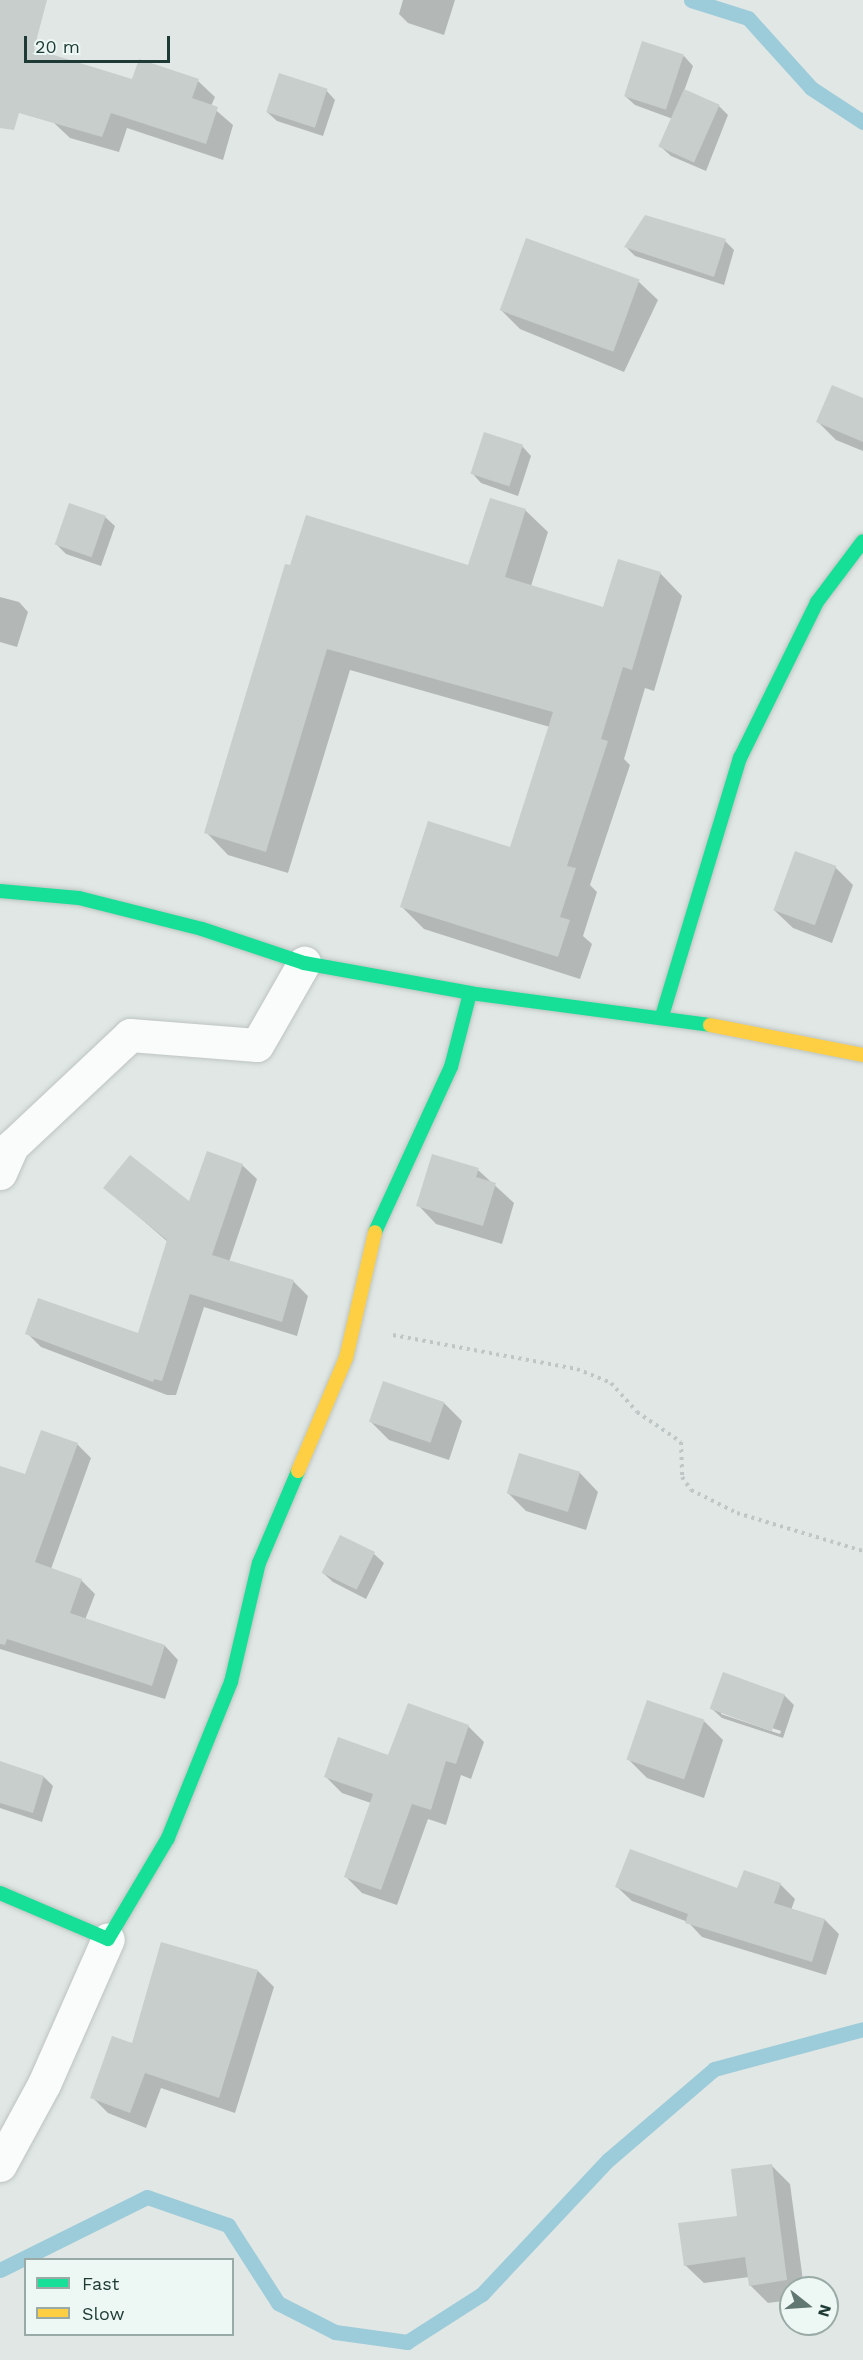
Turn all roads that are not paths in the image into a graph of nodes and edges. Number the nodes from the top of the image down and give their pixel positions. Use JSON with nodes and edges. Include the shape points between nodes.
{"nodes":[{"id":1,"x":863,"y":541,"type":"edge"},
{"id":2,"x":0,"y":891,"type":"edge"},
{"id":3,"x":304,"y":963,"type":"junction"},
{"id":4,"x":470,"y":993,"type":"junction"},
{"id":5,"x":662,"y":1016,"type":"junction"},
{"id":6,"x":863,"y":1055,"type":"edge"},
{"id":7,"x":0,"y":1173,"type":"edge"},
{"id":8,"x":0,"y":1893,"type":"edge"},
{"id":9,"x":108,"y":1939,"type":"junction"},
{"id":10,"x":0,"y":2164,"type":"edge"}],
"edges":[{"from":1,"to":5,"type":"street","via":[[817,602],[740,758]]},
{"from":2,"to":3,"type":"street","via":[[79,898],[202,929]]},
{"from":3,"to":4,"type":"street"},
{"from":3,"to":7,"type":"street","via":[[257,1046],[130,1035],[12,1146]]},
{"from":4,"to":5,"type":"street"},
{"from":4,"to":9,"type":"street","via":[[451,1067],[377,1223],[346,1358],[259,1563],[231,1682],[168,1838]]},
{"from":5,"to":6,"type":"street"},
{"from":8,"to":9,"type":"street"},
{"from":9,"to":10,"type":"street","via":[[44,2084]]}]}
